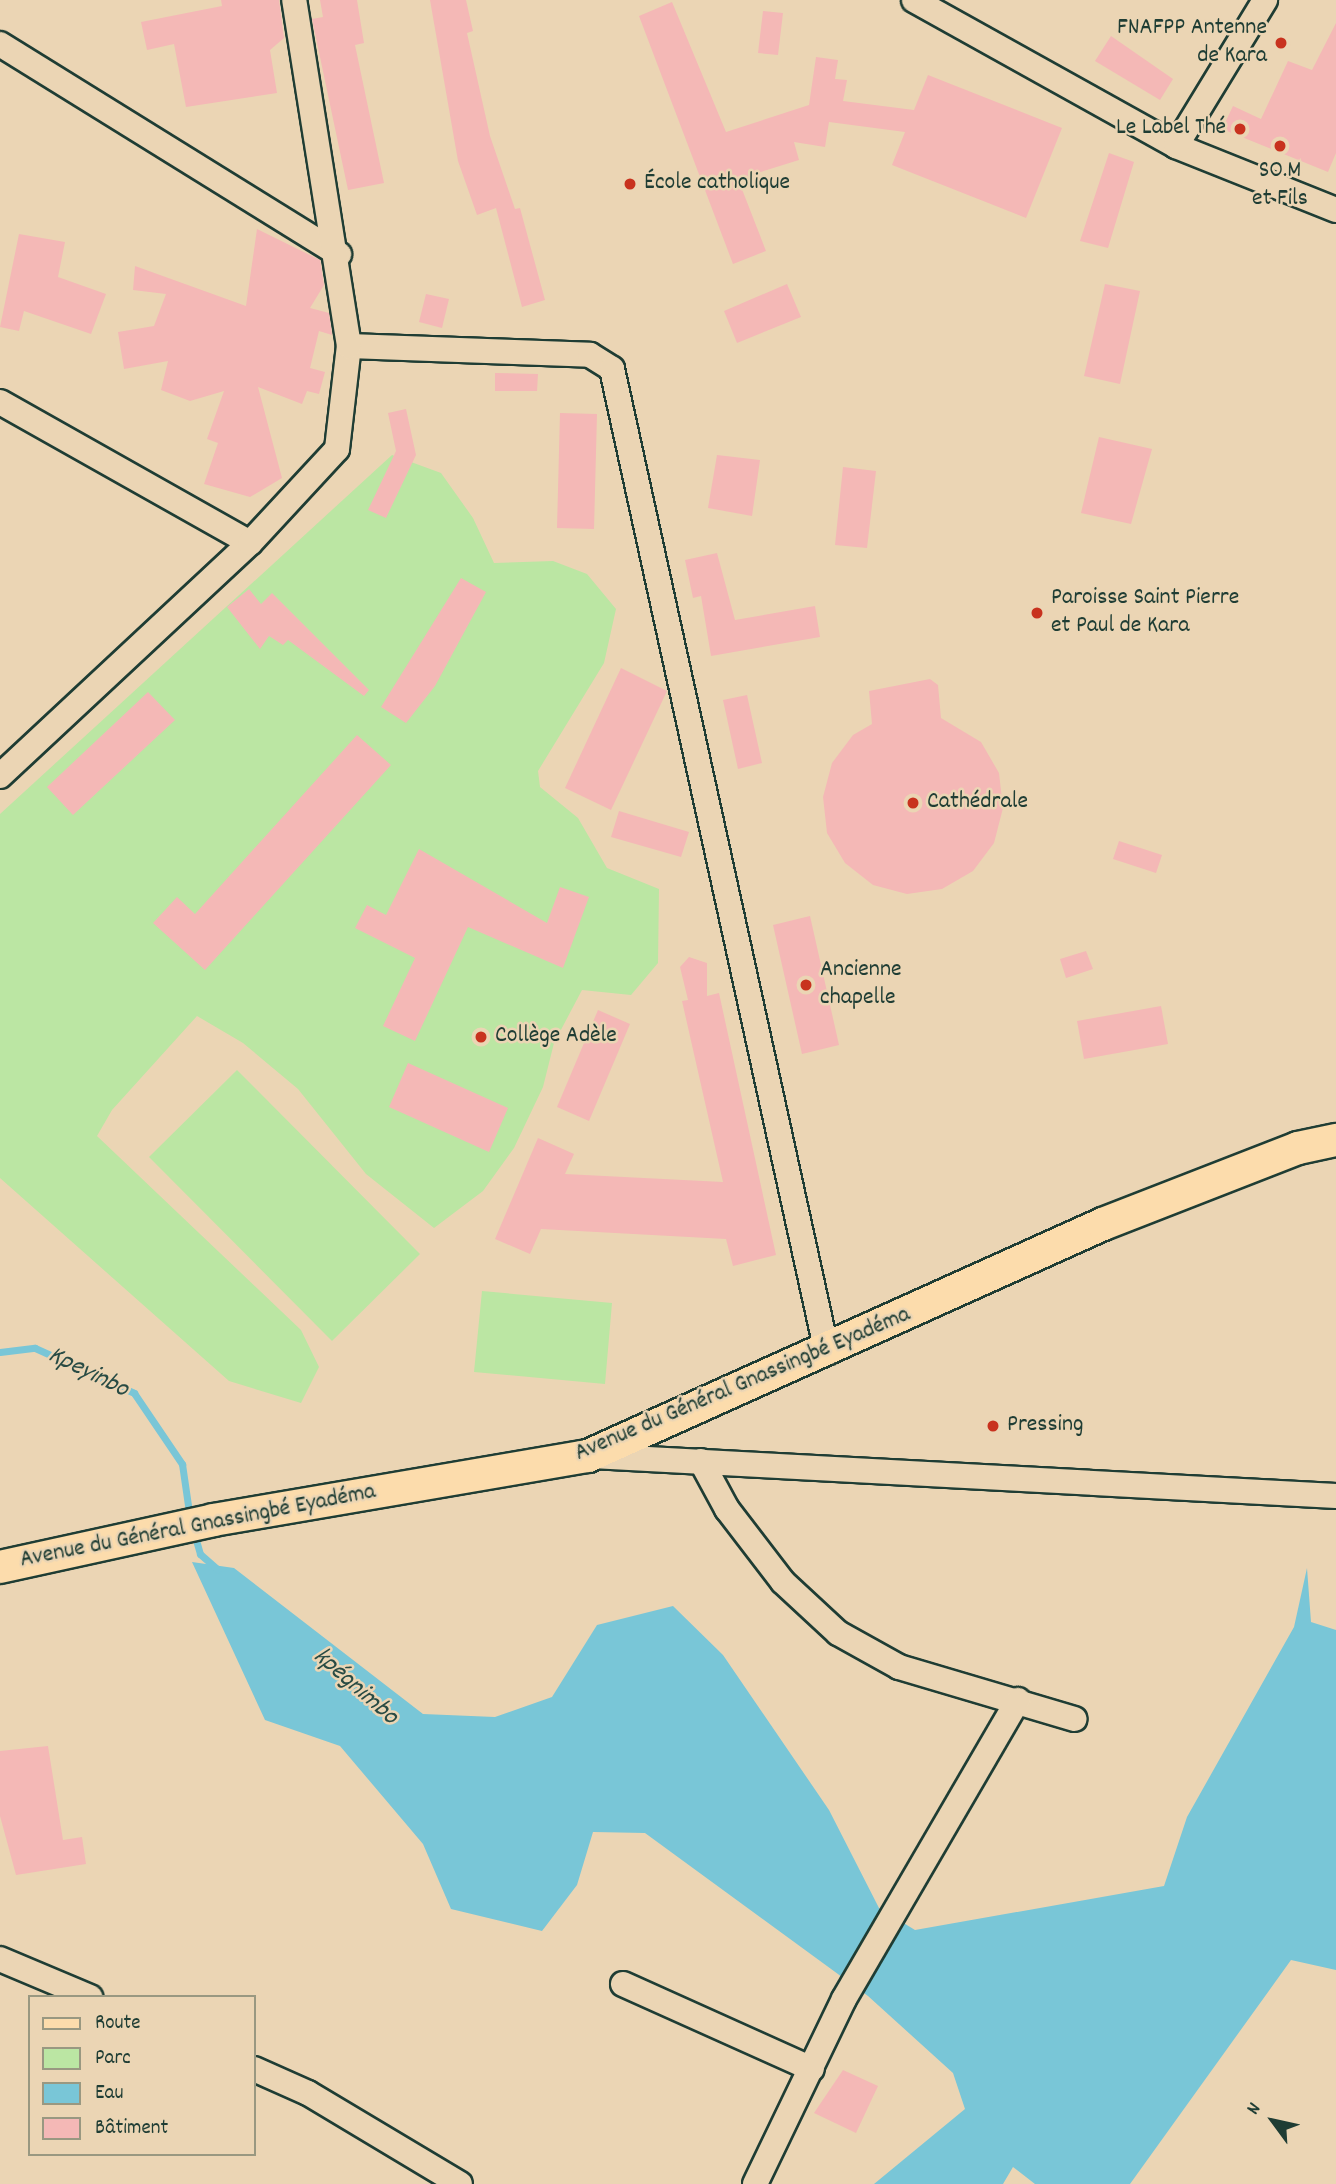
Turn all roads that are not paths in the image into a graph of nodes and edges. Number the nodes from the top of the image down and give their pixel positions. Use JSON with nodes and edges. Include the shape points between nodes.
{"nodes":[{"id":1,"x":294,"y":0,"type":"edge"},
{"id":2,"x":914,"y":0,"type":"edge"},
{"id":3,"x":1265,"y":0,"type":"edge"},
{"id":4,"x":0,"y":44,"type":"edge"},
{"id":5,"x":1176,"y":146,"type":"junction"},
{"id":6,"x":1336,"y":211,"type":"edge"},
{"id":7,"x":339,"y":254,"type":"junction"},
{"id":8,"x":349,"y":346,"type":"junction"},
{"id":9,"x":0,"y":402,"type":"edge"},
{"id":10,"x":250,"y":543,"type":"junction"},
{"id":11,"x":0,"y":776,"type":"edge"},
{"id":12,"x":1336,"y":1140,"type":"edge"},
{"id":13,"x":827,"y":1353,"type":"junction"},
{"id":14,"x":587,"y":1456,"type":"junction"},
{"id":15,"x":701,"y":1461,"type":"junction"},
{"id":16,"x":1336,"y":1496,"type":"edge"},
{"id":17,"x":0,"y":1567,"type":"edge"},
{"id":18,"x":1018,"y":1700,"type":"junction"},
{"id":19,"x":1074,"y":1718,"type":"dead end"},
{"id":20,"x":0,"y":1959,"type":"edge"},
{"id":21,"x":623,"y":1984,"type":"dead end"},
{"id":22,"x":85,"y":1995,"type":"edge"},
{"id":23,"x":812,"y":2069,"type":"junction"},
{"id":24,"x":256,"y":2070,"type":"edge"},
{"id":25,"x":460,"y":2184,"type":"edge"},
{"id":26,"x":755,"y":2184,"type":"edge"}],
"edges":[{"from":1,"to":7,"type":"street"},
{"from":2,"to":5,"type":"street"},
{"from":3,"to":5,"type":"street"},
{"from":4,"to":7,"type":"street"},
{"from":5,"to":6,"type":"street"},
{"from":7,"to":8,"type":"street"},
{"from":8,"to":10,"type":"street","via":[[337,449]]},
{"from":8,"to":13,"type":"street","via":[[590,355],[612,369]]},
{"from":9,"to":10,"type":"street"},
{"from":10,"to":11,"type":"street"},
{"from":12,"to":13,"type":"main road","name":"Avenue du Général Gnassingbé Eyadéma","via":[[1298,1148],[1103,1224]]},
{"from":13,"to":14,"type":"main road","name":"Avenue du Général Gnassingbé Eyadéma"},
{"from":14,"to":15,"type":"street"},
{"from":14,"to":17,"type":"main road","name":"Avenue du Général Gnassingbé Eyadéma","via":[[213,1520]]},
{"from":15,"to":16,"type":"street"},
{"from":15,"to":18,"type":"street","via":[[727,1509],[783,1582],[838,1633],[900,1667]]},
{"from":18,"to":19,"type":"street"},
{"from":18,"to":23,"type":"street","via":[[844,1999]]},
{"from":20,"to":22,"type":"street"},
{"from":21,"to":23,"type":"street"},
{"from":23,"to":26,"type":"street"},
{"from":24,"to":25,"type":"street","via":[[308,2093]]}]}
